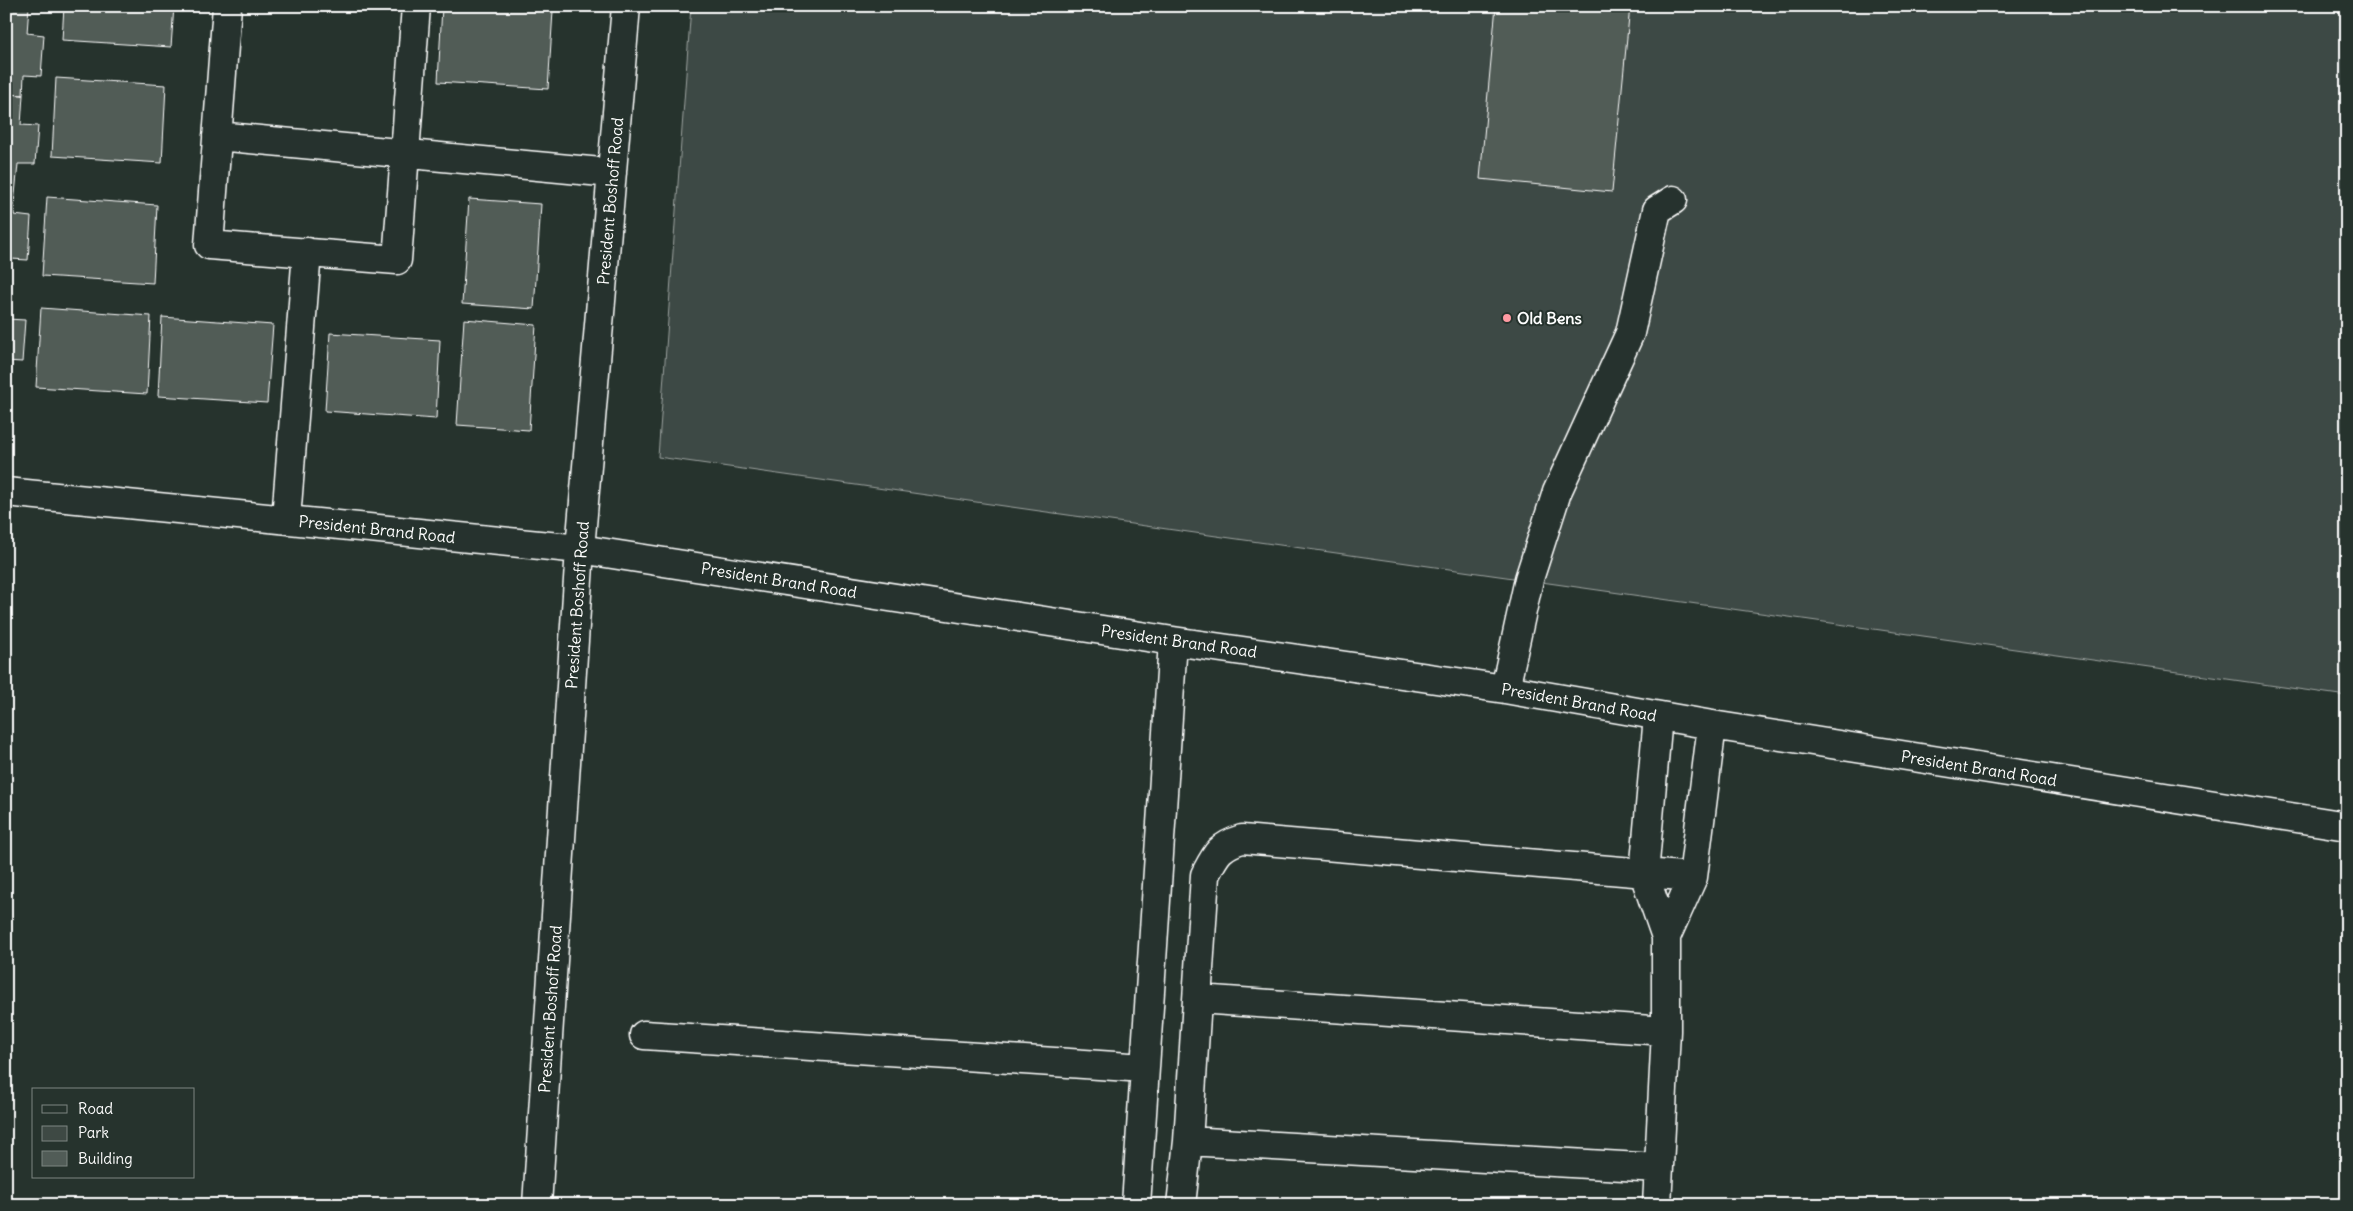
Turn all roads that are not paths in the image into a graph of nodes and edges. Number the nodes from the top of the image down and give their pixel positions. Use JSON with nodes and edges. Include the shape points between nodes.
{"nodes":[{"id":1,"x":227,"y":6,"type":"edge"},
{"id":2,"x":416,"y":6,"type":"edge"},
{"id":3,"x":626,"y":6,"type":"edge"},
{"id":4,"x":217,"y":136,"type":"junction"},
{"id":5,"x":405,"y":153,"type":"junction"},
{"id":6,"x":612,"y":172,"type":"junction"},
{"id":7,"x":1674,"y":200,"type":"dead end"},
{"id":8,"x":307,"y":252,"type":"junction"},
{"id":9,"x":6,"y":492,"type":"edge"},
{"id":10,"x":286,"y":520,"type":"junction"},
{"id":11,"x":580,"y":549,"type":"junction"},
{"id":12,"x":1173,"y":641,"type":"junction"},
{"id":13,"x":1505,"y":689,"type":"junction"},
{"id":14,"x":1658,"y":716,"type":"junction"},
{"id":15,"x":1712,"y":726,"type":"junction"},
{"id":16,"x":2347,"y":826,"type":"edge"},
{"id":17,"x":1644,"y":874,"type":"junction"},
{"id":18,"x":1693,"y":877,"type":"junction"},
{"id":19,"x":1666,"y":937,"type":"junction"},
{"id":20,"x":1198,"y":999,"type":"junction"},
{"id":21,"x":1666,"y":1031,"type":"junction"},
{"id":22,"x":644,"y":1035,"type":"dead end"},
{"id":23,"x":1145,"y":1068,"type":"junction"},
{"id":24,"x":1188,"y":1141,"type":"junction"},
{"id":25,"x":1658,"y":1168,"type":"junction"},
{"id":26,"x":538,"y":1205,"type":"edge"},
{"id":27,"x":1136,"y":1205,"type":"edge"},
{"id":28,"x":1181,"y":1205,"type":"edge"},
{"id":29,"x":1656,"y":1205,"type":"edge"}],
"edges":[{"from":1,"to":4,"type":"street"},
{"from":2,"to":5,"type":"street"},
{"from":3,"to":6,"type":"street","name":"President Boshoff Road"},
{"from":4,"to":5,"type":"street"},
{"from":4,"to":8,"type":"street","via":[[209,245]]},
{"from":5,"to":6,"type":"street"},
{"from":5,"to":8,"type":"street","via":[[397,260]]},
{"from":6,"to":11,"type":"street","name":"President Boshoff Road"},
{"from":7,"to":13,"type":"street","via":[[1657,210],[1630,333],[1557,492],[1529,579]]},
{"from":8,"to":10,"type":"street"},
{"from":9,"to":10,"type":"street","name":"President Brand Road"},
{"from":10,"to":11,"type":"street","name":"President Brand Road"},
{"from":11,"to":12,"type":"street","name":"President Brand Road"},
{"from":11,"to":26,"type":"street","name":"President Boshoff Road"},
{"from":12,"to":13,"type":"street","name":"President Brand Road"},
{"from":12,"to":23,"type":"street"},
{"from":13,"to":14,"type":"street","name":"President Brand Road"},
{"from":14,"to":15,"type":"street","name":"President Brand Road"},
{"from":14,"to":17,"type":"street"},
{"from":15,"to":16,"type":"street","name":"President Brand Road"},
{"from":15,"to":18,"type":"street"},
{"from":17,"to":18,"type":"street"},
{"from":17,"to":19,"type":"street"},
{"from":17,"to":20,"type":"street","via":[[1242,839],[1226,844],[1205,875]]},
{"from":18,"to":19,"type":"street"},
{"from":19,"to":21,"type":"street"},
{"from":20,"to":21,"type":"street"},
{"from":20,"to":24,"type":"street"},
{"from":21,"to":25,"type":"street"},
{"from":22,"to":23,"type":"street"},
{"from":23,"to":27,"type":"street"},
{"from":24,"to":25,"type":"street"},
{"from":24,"to":28,"type":"street"},
{"from":25,"to":29,"type":"street"}]}
